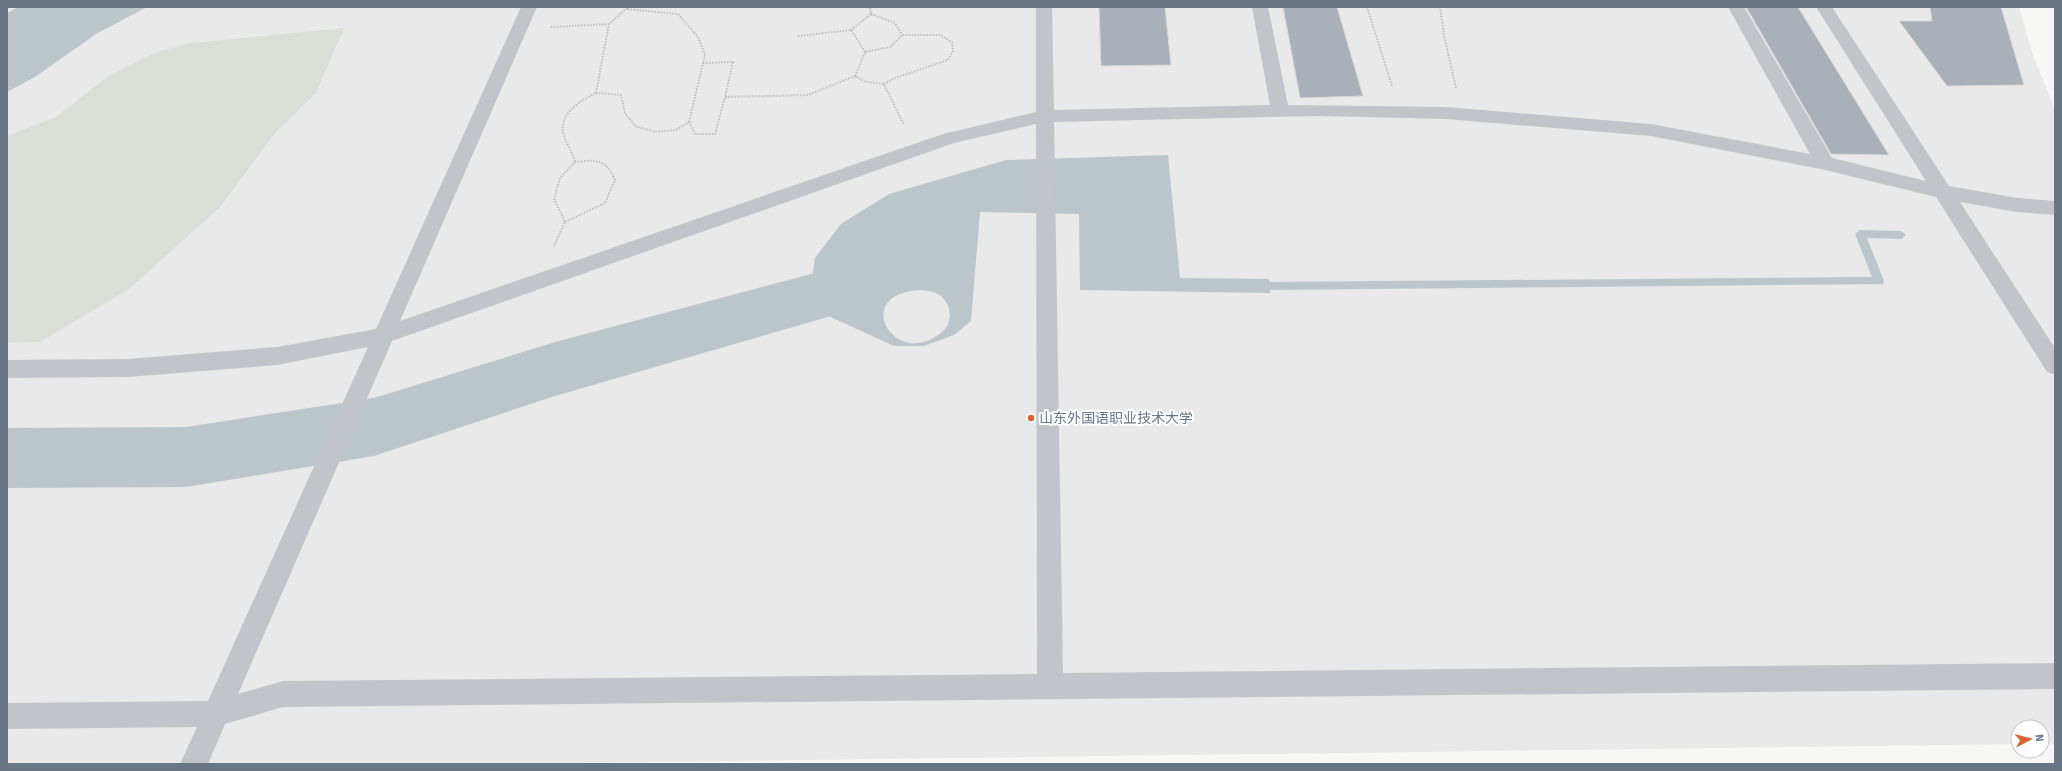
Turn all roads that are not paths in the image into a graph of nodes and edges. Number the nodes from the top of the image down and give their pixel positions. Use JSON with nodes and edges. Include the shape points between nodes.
{"nodes":[{"id":1,"x":529,"y":7,"type":"edge"},
{"id":2,"x":1044,"y":7,"type":"edge"},
{"id":3,"x":1260,"y":7,"type":"edge"},
{"id":4,"x":1736,"y":7,"type":"edge"},
{"id":5,"x":1824,"y":7,"type":"edge"},
{"id":6,"x":1280,"y":111,"type":"junction"},
{"id":7,"x":1045,"y":116,"type":"junction"},
{"id":8,"x":1825,"y":163,"type":"junction"},
{"id":9,"x":1942,"y":192,"type":"junction"},
{"id":10,"x":2055,"y":208,"type":"edge"},
{"id":11,"x":383,"y":336,"type":"junction"},
{"id":12,"x":2055,"y":366,"type":"edge"},
{"id":13,"x":7,"y":369,"type":"edge"},
{"id":14,"x":2055,"y":676,"type":"edge"},
{"id":15,"x":1050,"y":687,"type":"junction"},
{"id":16,"x":216,"y":714,"type":"junction"},
{"id":17,"x":7,"y":716,"type":"edge"},
{"id":18,"x":194,"y":764,"type":"edge"}],
"edges":[{"from":1,"to":11,"type":"street"},
{"from":2,"to":7,"type":"street"},
{"from":3,"to":6,"type":"street"},
{"from":4,"to":8,"type":"street"},
{"from":5,"to":9,"type":"street"},
{"from":6,"to":7,"type":"street"},
{"from":6,"to":8,"type":"street","via":[[1462,114],[1651,130]]},
{"from":7,"to":11,"type":"street","via":[[950,138]]},
{"from":7,"to":15,"type":"street"},
{"from":8,"to":9,"type":"street"},
{"from":9,"to":10,"type":"street","via":[[2017,205]]},
{"from":9,"to":12,"type":"street"},
{"from":11,"to":13,"type":"street","via":[[269,356],[128,368]]},
{"from":11,"to":16,"type":"street"},
{"from":14,"to":15,"type":"street"},
{"from":15,"to":16,"type":"street","via":[[283,694]]},
{"from":16,"to":17,"type":"street"},
{"from":16,"to":18,"type":"street"}]}
